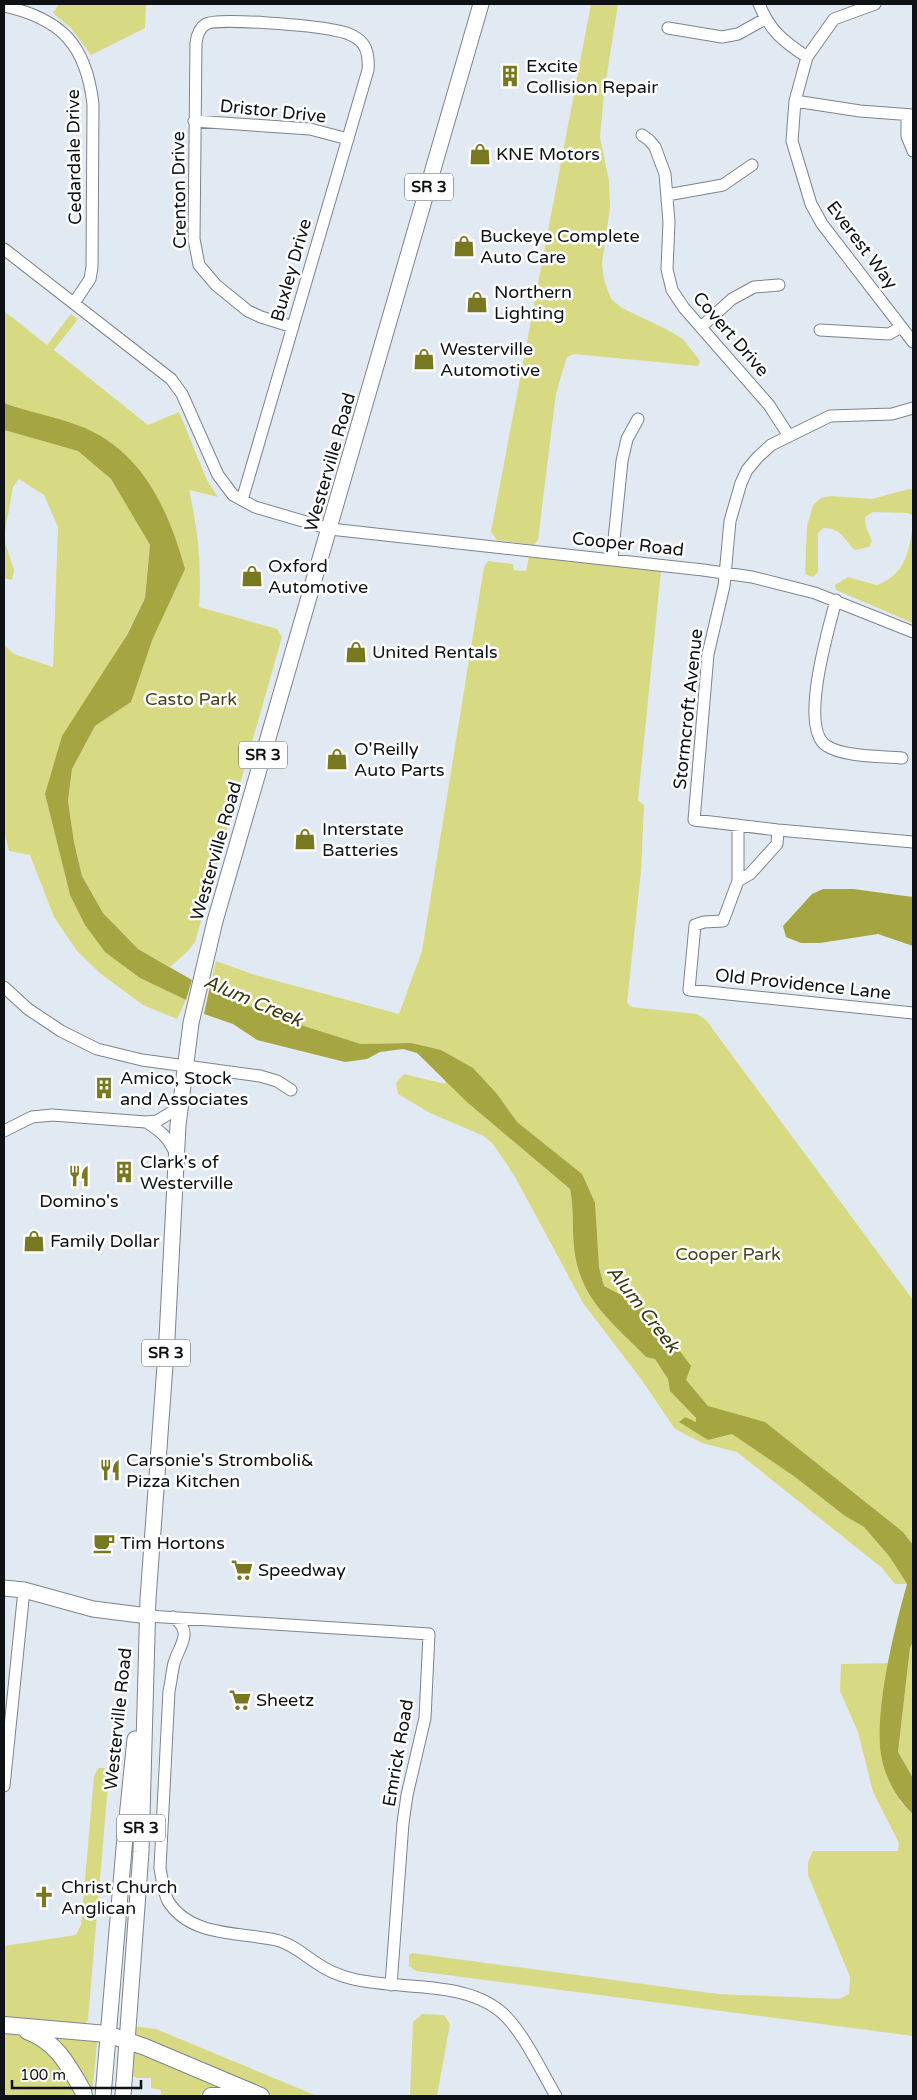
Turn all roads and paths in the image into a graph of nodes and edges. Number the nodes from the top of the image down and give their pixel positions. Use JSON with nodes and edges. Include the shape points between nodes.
{"nodes":[{"id":1,"x":481,"y":4,"type":"edge"},
{"id":2,"x":758,"y":4,"type":"edge"},
{"id":3,"x":875,"y":4,"type":"edge"},
{"id":4,"x":4,"y":6,"type":"edge"},
{"id":5,"x":765,"y":19,"type":"junction"},
{"id":6,"x":668,"y":28,"type":"dead end"},
{"id":7,"x":200,"y":29,"type":"joint"},
{"id":8,"x":807,"y":57,"type":"junction"},
{"id":9,"x":795,"y":101,"type":"junction"},
{"id":10,"x":910,"y":115,"type":"edge"},
{"id":11,"x":194,"y":121,"type":"junction"},
{"id":12,"x":642,"y":135,"type":"dead end"},
{"id":13,"x":348,"y":139,"type":"junction"},
{"id":14,"x":913,"y":151,"type":"edge"},
{"id":15,"x":752,"y":165,"type":"dead end"},
{"id":16,"x":667,"y":195,"type":"junction"},
{"id":17,"x":4,"y":249,"type":"edge"},
{"id":18,"x":779,"y":285,"type":"dead end"},
{"id":19,"x":74,"y":303,"type":"junction"},
{"id":20,"x":293,"y":327,"type":"junction"},
{"id":21,"x":701,"y":327,"type":"junction"},
{"id":22,"x":901,"y":327,"type":"junction"},
{"id":23,"x":820,"y":330,"type":"dead end"},
{"id":24,"x":913,"y":342,"type":"edge"},
{"id":25,"x":913,"y":408,"type":"edge"},
{"id":26,"x":638,"y":419,"type":"dead end"},
{"id":27,"x":789,"y":436,"type":"junction"},
{"id":28,"x":242,"y":500,"type":"junction"},
{"id":29,"x":330,"y":529,"type":"junction"},
{"id":30,"x":612,"y":559,"type":"junction"},
{"id":31,"x":725,"y":573,"type":"junction"},
{"id":32,"x":836,"y":600,"type":"junction"},
{"id":33,"x":913,"y":632,"type":"edge"},
{"id":34,"x":902,"y":758,"type":"dead end"},
{"id":35,"x":738,"y":825,"type":"junction"},
{"id":36,"x":778,"y":830,"type":"junction"},
{"id":37,"x":913,"y":842,"type":"edge"},
{"id":38,"x":738,"y":881,"type":"junction"},
{"id":39,"x":4,"y":988,"type":"edge"},
{"id":40,"x":913,"y":1013,"type":"edge"},
{"id":41,"x":185,"y":1067,"type":"junction"},
{"id":42,"x":291,"y":1090,"type":"dead end"},
{"id":43,"x":180,"y":1108,"type":"junction"},
{"id":44,"x":146,"y":1122,"type":"junction"},
{"id":45,"x":4,"y":1131,"type":"edge"},
{"id":46,"x":177,"y":1158,"type":"junction"},
{"id":47,"x":4,"y":1588,"type":"edge"},
{"id":48,"x":24,"y":1590,"type":"junction"},
{"id":49,"x":148,"y":1616,"type":"junction"},
{"id":50,"x":173,"y":1618,"type":"junction"},
{"id":51,"x":8,"y":1705,"type":"edge"},
{"id":52,"x":4,"y":1786,"type":"edge"},
{"id":53,"x":392,"y":1985,"type":"junction"},
{"id":54,"x":7,"y":2025,"type":"edge"},
{"id":55,"x":107,"y":2034,"type":"junction"},
{"id":56,"x":128,"y":2040,"type":"junction"},
{"id":57,"x":84,"y":2096,"type":"edge"},
{"id":58,"x":103,"y":2096,"type":"edge"},
{"id":59,"x":124,"y":2096,"type":"edge"},
{"id":60,"x":211,"y":2096,"type":"edge"},
{"id":61,"x":231,"y":2096,"type":"edge"},
{"id":62,"x":261,"y":2096,"type":"edge"},
{"id":63,"x":556,"y":2096,"type":"edge"}],
"edges":[{"from":1,"to":29,"type":"main road","name":"Westerville Road","number":"SR 3"},
{"from":2,"to":5,"type":"street"},
{"from":3,"to":8,"type":"street","via":[[834,19]]},
{"from":4,"to":19,"type":"street","name":"Cedardale Drive","via":[[27,11],[49,21],[61,31],[82,57],[90,80],[94,104],[92,267],[90,279]]},
{"from":5,"to":6,"type":"street","via":[[738,34],[722,37]]},
{"from":5,"to":8,"type":"street","via":[[783,41]]},
{"from":7,"to":11,"type":"street","name":"Crenton Drive","via":[[196,43]]},
{"from":7,"to":13,"type":"street","name":"Buxley Drive","via":[[218,21],[328,29],[359,39],[369,59],[368,70]]},
{"from":8,"to":9,"type":"street","name":"Everest Way"},
{"from":9,"to":10,"type":"street"},
{"from":9,"to":22,"type":"street","name":"Everest Way","via":[[792,141],[811,204],[822,224]]},
{"from":10,"to":14,"type":"street","via":[[907,136]]},
{"from":11,"to":13,"type":"street","name":"Dristor Drive","via":[[310,129]]},
{"from":11,"to":20,"type":"street","name":"Crenton Drive","via":[[194,239],[199,265],[216,286],[248,311]]},
{"from":12,"to":16,"type":"street","name":"Covert Drive","via":[[655,147],[665,174]]},
{"from":13,"to":20,"type":"street","name":"Buxley Drive"},
{"from":15,"to":16,"type":"street","via":[[723,185]]},
{"from":16,"to":21,"type":"street","name":"Covert Drive","via":[[667,269],[672,290]]},
{"from":17,"to":19,"type":"street"},
{"from":18,"to":21,"type":"street","via":[[754,287],[732,299]]},
{"from":19,"to":28,"type":"street","via":[[171,379],[182,394],[218,474],[233,495]]},
{"from":20,"to":28,"type":"street","name":"Buxley Drive"},
{"from":21,"to":27,"type":"street","name":"Covert Drive","via":[[769,405]]},
{"from":22,"to":23,"type":"street","via":[[889,334]]},
{"from":22,"to":24,"type":"street","name":"Everest Way"},
{"from":25,"to":27,"type":"street","name":"Stormcroft Avenue","via":[[892,414],[830,416]]},
{"from":26,"to":30,"type":"street","via":[[627,439],[624,454]]},
{"from":27,"to":31,"type":"street","name":"Stormcroft Avenue","via":[[771,445],[757,458],[741,483],[730,521]]},
{"from":28,"to":29,"type":"street","name":"Cooper Road","via":[[255,507]]},
{"from":29,"to":30,"type":"street","name":"Cooper Road"},
{"from":29,"to":41,"type":"main road","name":"Westerville Road","number":"SR 3","via":[[215,921],[191,1023]]},
{"from":30,"to":31,"type":"street","name":"Cooper Road"},
{"from":31,"to":32,"type":"street","name":"Cooper Road"},
{"from":31,"to":35,"type":"street","name":"Stormcroft Avenue","via":[[708,654],[694,820]]},
{"from":32,"to":33,"type":"street","name":"Cooper Road"},
{"from":32,"to":34,"type":"street","via":[[819,668],[814,718],[816,733],[825,746],[839,752]]},
{"from":35,"to":36,"type":"street"},
{"from":35,"to":38,"type":"street"},
{"from":36,"to":37,"type":"street"},
{"from":36,"to":38,"type":"street","via":[[777,844],[750,874]]},
{"from":38,"to":40,"type":"street","name":"Old Providence Lane","via":[[722,921],[695,925],[690,990]]},
{"from":39,"to":41,"type":"street","via":[[60,1031],[97,1049]]},
{"from":41,"to":42,"type":"street","via":[[260,1076]]},
{"from":41,"to":43,"type":"main road","name":"Westerville Road","number":"SR 3"},
{"from":43,"to":44,"type":"street","via":[[157,1121]]},
{"from":43,"to":46,"type":"main road","name":"Westerville Road","number":"SR 3"},
{"from":44,"to":45,"type":"street","via":[[52,1115],[32,1117]]},
{"from":44,"to":46,"type":"street","via":[[167,1137]]},
{"from":46,"to":49,"type":"main road","name":"Westerville Road","number":"SR 3"},
{"from":47,"to":48,"type":"main road"},
{"from":48,"to":49,"type":"main road","via":[[93,1609]]},
{"from":48,"to":51,"type":"street"},
{"from":49,"to":50,"type":"street","name":"Emrick Road"},
{"from":49,"to":55,"type":"main road","name":"Westerville Road","number":"SR 3"},
{"from":49,"to":56,"type":"main road","name":"Westerville Road","number":"SR 3","via":[[141,1852]]},
{"from":50,"to":53,"type":"street","via":[[184,1630],[184,1639],[174,1664],[169,1691],[160,1868],[164,1890],[175,1910],[192,1924],[277,1940],[330,1972]]},
{"from":50,"to":53,"type":"street","name":"Emrick Road","via":[[429,1634],[425,1718],[403,1823]]},
{"from":51,"to":52,"type":"street"},
{"from":53,"to":63,"type":"street","via":[[457,1992],[477,1998],[500,2011],[516,2030]]},
{"from":54,"to":55,"type":"highway"},
{"from":54,"to":57,"type":"highway","via":[[39,2035],[62,2054]]},
{"from":55,"to":56,"type":"highway"},
{"from":55,"to":58,"type":"main road","name":"Westerville Road","number":"SR 3"},
{"from":56,"to":59,"type":"main road","name":"Westerville Road","number":"SR 3"},
{"from":56,"to":62,"type":"highway"},
{"from":60,"to":61,"type":"highway"}]}
